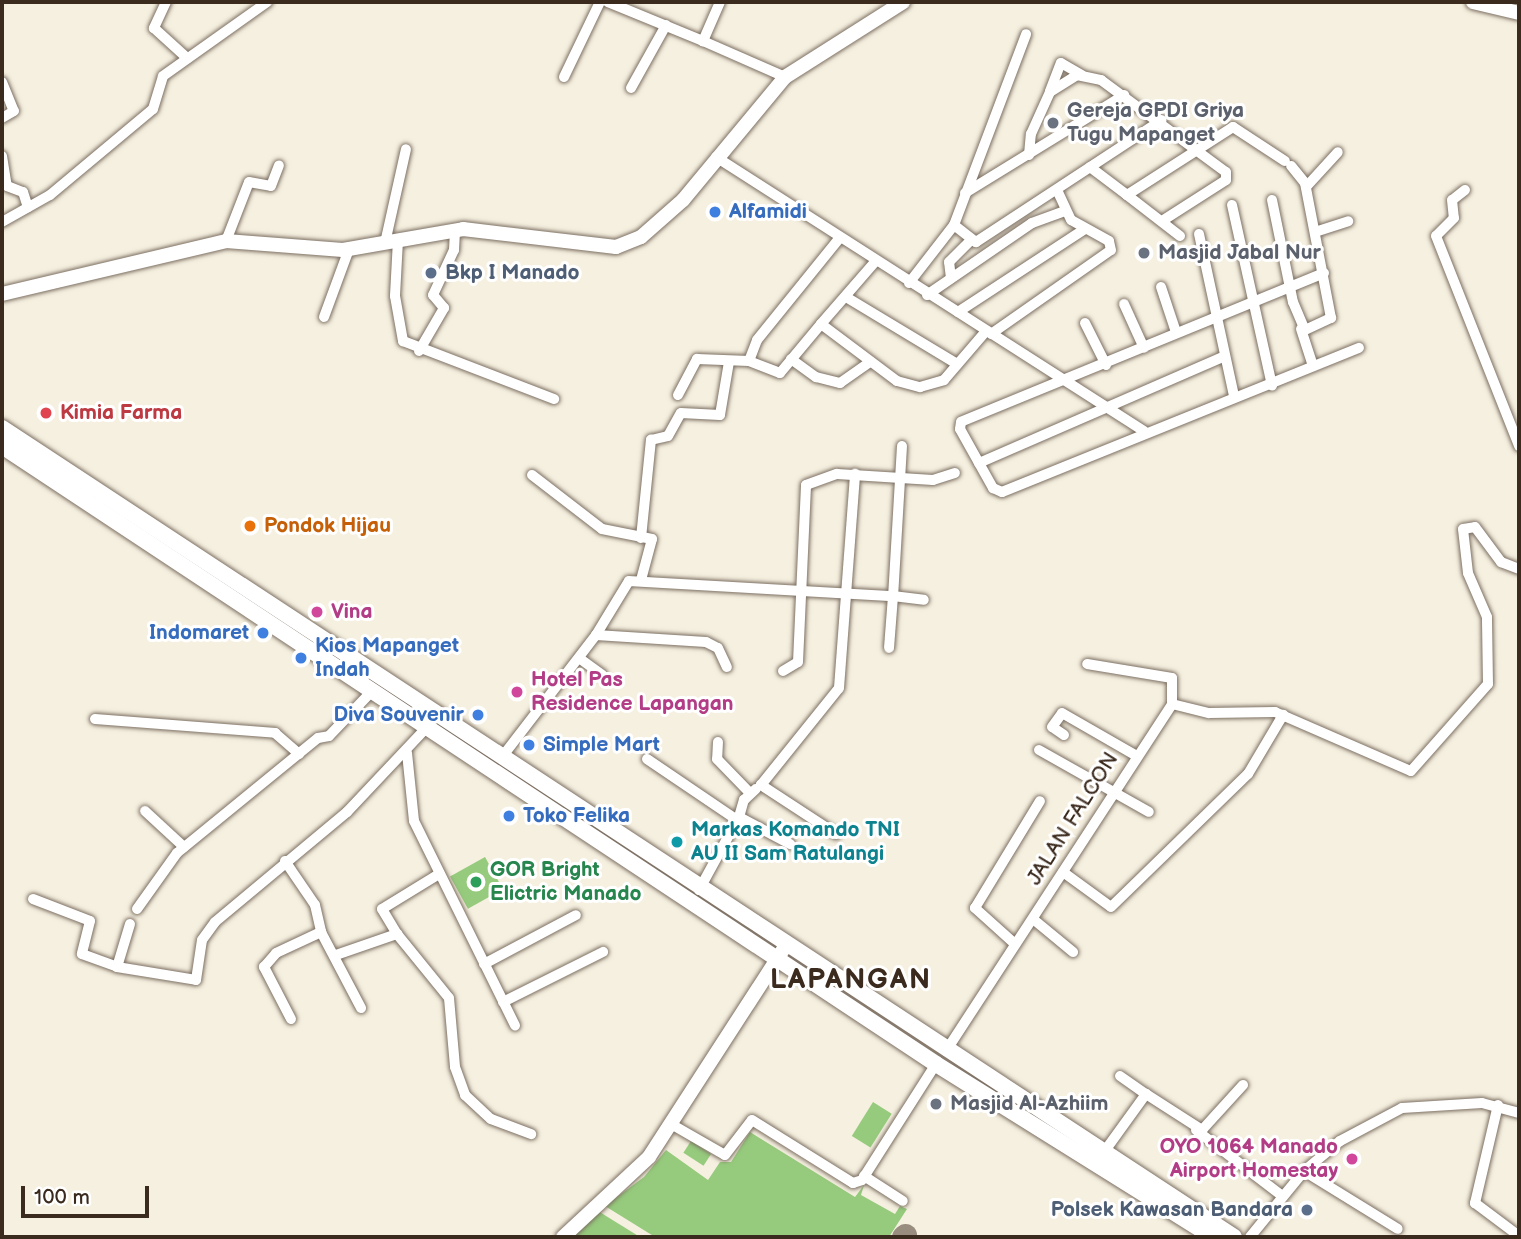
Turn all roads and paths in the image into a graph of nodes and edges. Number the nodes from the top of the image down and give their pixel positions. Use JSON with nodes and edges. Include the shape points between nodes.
{"nodes":[{"id":1,"x":166,"y":2,"type":"edge"},
{"id":2,"x":267,"y":2,"type":"edge"},
{"id":3,"x":600,"y":2,"type":"edge"},
{"id":4,"x":608,"y":2,"type":"edge"},
{"id":5,"x":720,"y":2,"type":"edge"},
{"id":6,"x":903,"y":2,"type":"edge"},
{"id":7,"x":1473,"y":2,"type":"edge"},
{"id":8,"x":1519,"y":13,"type":"edge"},
{"id":9,"x":666,"y":26,"type":"junction"},
{"id":10,"x":1026,"y":34,"type":"dead end"},
{"id":11,"x":702,"y":41,"type":"junction"},
{"id":12,"x":187,"y":58,"type":"junction"},
{"id":13,"x":1082,"y":75,"type":"junction"},
{"id":14,"x":564,"y":77,"type":"dead end"},
{"id":15,"x":785,"y":77,"type":"junction"},
{"id":16,"x":2,"y":82,"type":"edge"},
{"id":17,"x":631,"y":88,"type":"dead end"},
{"id":18,"x":1049,"y":92,"type":"junction"},
{"id":19,"x":1124,"y":95,"type":"junction"},
{"id":20,"x":2,"y":118,"type":"edge"},
{"id":21,"x":1162,"y":120,"type":"junction"},
{"id":22,"x":1197,"y":148,"type":"junction"},
{"id":23,"x":405,"y":149,"type":"dead end"},
{"id":24,"x":1338,"y":152,"type":"dead end"},
{"id":25,"x":1029,"y":155,"type":"junction"},
{"id":26,"x":2,"y":156,"type":"edge"},
{"id":27,"x":716,"y":158,"type":"junction"},
{"id":28,"x":279,"y":165,"type":"dead end"},
{"id":29,"x":1090,"y":167,"type":"junction"},
{"id":30,"x":1306,"y":187,"type":"junction"},
{"id":31,"x":1465,"y":190,"type":"dead end"},
{"id":32,"x":1058,"y":192,"type":"junction"},
{"id":33,"x":965,"y":193,"type":"junction"},
{"id":34,"x":1128,"y":195,"type":"junction"},
{"id":35,"x":1272,"y":200,"type":"dead end"},
{"id":36,"x":1232,"y":205,"type":"dead end"},
{"id":37,"x":29,"y":207,"type":"junction"},
{"id":38,"x":1065,"y":211,"type":"junction"},
{"id":39,"x":1162,"y":221,"type":"junction"},
{"id":40,"x":1348,"y":221,"type":"dead end"},
{"id":41,"x":2,"y":222,"type":"edge"},
{"id":42,"x":954,"y":225,"type":"junction"},
{"id":43,"x":1085,"y":229,"type":"junction"},
{"id":44,"x":455,"y":230,"type":"junction"},
{"id":45,"x":1315,"y":232,"type":"junction"},
{"id":46,"x":1199,"y":234,"type":"dead end"},
{"id":47,"x":1180,"y":236,"type":"dead end"},
{"id":48,"x":838,"y":240,"type":"junction"},
{"id":49,"x":226,"y":241,"type":"junction"},
{"id":50,"x":391,"y":241,"type":"junction"},
{"id":51,"x":970,"y":242,"type":"junction"},
{"id":52,"x":349,"y":249,"type":"junction"},
{"id":53,"x":941,"y":249,"type":"junction"},
{"id":54,"x":949,"y":262,"type":"junction"},
{"id":55,"x":874,"y":263,"type":"junction"},
{"id":56,"x":1324,"y":273,"type":"junction"},
{"id":57,"x":951,"y":278,"type":"junction"},
{"id":58,"x":909,"y":284,"type":"junction"},
{"id":59,"x":1161,"y":287,"type":"dead end"},
{"id":60,"x":1291,"y":288,"type":"junction"},
{"id":61,"x":2,"y":294,"type":"edge"},
{"id":62,"x":927,"y":295,"type":"junction"},
{"id":63,"x":846,"y":297,"type":"junction"},
{"id":64,"x":1251,"y":303,"type":"junction"},
{"id":65,"x":1124,"y":304,"type":"dead end"},
{"id":66,"x":958,"y":312,"type":"junction"},
{"id":67,"x":1217,"y":316,"type":"junction"},
{"id":68,"x":324,"y":317,"type":"dead end"},
{"id":69,"x":1085,"y":323,"type":"dead end"},
{"id":70,"x":821,"y":324,"type":"junction"},
{"id":71,"x":1301,"y":329,"type":"junction"},
{"id":72,"x":989,"y":332,"type":"junction"},
{"id":73,"x":1176,"y":332,"type":"junction"},
{"id":74,"x":1144,"y":348,"type":"junction"},
{"id":75,"x":1359,"y":348,"type":"dead end"},
{"id":76,"x":419,"y":351,"type":"junction"},
{"id":77,"x":1225,"y":356,"type":"junction"},
{"id":78,"x":791,"y":359,"type":"junction"},
{"id":79,"x":749,"y":360,"type":"junction"},
{"id":80,"x":729,"y":362,"type":"junction"},
{"id":81,"x":870,"y":362,"type":"junction"},
{"id":82,"x":957,"y":364,"type":"junction"},
{"id":83,"x":1106,"y":365,"type":"junction"},
{"id":84,"x":1312,"y":366,"type":"junction"},
{"id":85,"x":1063,"y":383,"type":"junction"},
{"id":86,"x":1272,"y":386,"type":"junction"},
{"id":87,"x":678,"y":395,"type":"dead end"},
{"id":88,"x":1234,"y":396,"type":"junction"},
{"id":89,"x":554,"y":399,"type":"dead end"},
{"id":90,"x":1101,"y":406,"type":"junction"},
{"id":91,"x":2,"y":428,"type":"edge"},
{"id":92,"x":1144,"y":431,"type":"junction"},
{"id":93,"x":2,"y":446,"type":"edge"},
{"id":94,"x":902,"y":446,"type":"dead end"},
{"id":95,"x":1519,"y":446,"type":"edge"},
{"id":96,"x":979,"y":463,"type":"junction"},
{"id":97,"x":955,"y":473,"type":"dead end"},
{"id":98,"x":855,"y":474,"type":"junction"},
{"id":99,"x":532,"y":475,"type":"dead end"},
{"id":100,"x":901,"y":477,"type":"junction"},
{"id":101,"x":641,"y":538,"type":"junction"},
{"id":102,"x":1519,"y":569,"type":"edge"},
{"id":103,"x":641,"y":580,"type":"junction"},
{"id":104,"x":800,"y":590,"type":"junction"},
{"id":105,"x":849,"y":592,"type":"junction"},
{"id":106,"x":893,"y":596,"type":"junction"},
{"id":107,"x":924,"y":600,"type":"dead end"},
{"id":108,"x":596,"y":635,"type":"junction"},
{"id":109,"x":889,"y":648,"type":"dead end"},
{"id":110,"x":579,"y":658,"type":"junction"},
{"id":111,"x":343,"y":663,"type":"junction"},
{"id":112,"x":1087,"y":664,"type":"dead end"},
{"id":113,"x":727,"y":667,"type":"dead end"},
{"id":114,"x":783,"y":671,"type":"dead end"},
{"id":115,"x":602,"y":675,"type":"dead end"},
{"id":116,"x":372,"y":691,"type":"junction"},
{"id":117,"x":1172,"y":704,"type":"junction"},
{"id":118,"x":1283,"y":715,"type":"junction"},
{"id":119,"x":95,"y":719,"type":"dead end"},
{"id":120,"x":427,"y":727,"type":"junction"},
{"id":121,"x":1064,"y":736,"type":"dead end"},
{"id":122,"x":718,"y":742,"type":"dead end"},
{"id":123,"x":1039,"y":750,"type":"dead end"},
{"id":124,"x":407,"y":753,"type":"junction"},
{"id":125,"x":299,"y":754,"type":"junction"},
{"id":126,"x":1135,"y":755,"type":"junction"},
{"id":127,"x":502,"y":757,"type":"junction"},
{"id":128,"x":647,"y":759,"type":"dead end"},
{"id":129,"x":761,"y":785,"type":"junction"},
{"id":130,"x":750,"y":793,"type":"junction"},
{"id":131,"x":1111,"y":793,"type":"junction"},
{"id":132,"x":1041,"y":801,"type":"dead end"},
{"id":133,"x":145,"y":811,"type":"dead end"},
{"id":134,"x":1149,"y":812,"type":"dead end"},
{"id":135,"x":738,"y":819,"type":"junction"},
{"id":136,"x":835,"y":834,"type":"dead end"},
{"id":137,"x":790,"y":844,"type":"dead end"},
{"id":138,"x":184,"y":847,"type":"junction"},
{"id":139,"x":629,"y":851,"type":"junction"},
{"id":140,"x":285,"y":861,"type":"junction"},
{"id":141,"x":1063,"y":872,"type":"junction"},
{"id":142,"x":439,"y":874,"type":"junction"},
{"id":143,"x":699,"y":890,"type":"junction"},
{"id":144,"x":33,"y":899,"type":"dead end"},
{"id":145,"x":137,"y":909,"type":"dead end"},
{"id":146,"x":576,"y":915,"type":"dead end"},
{"id":147,"x":1032,"y":919,"type":"junction"},
{"id":148,"x":130,"y":923,"type":"dead end"},
{"id":149,"x":321,"y":932,"type":"junction"},
{"id":150,"x":397,"y":934,"type":"junction"},
{"id":151,"x":1016,"y":944,"type":"junction"},
{"id":152,"x":786,"y":945,"type":"junction"},
{"id":153,"x":603,"y":952,"type":"dead end"},
{"id":154,"x":1073,"y":952,"type":"dead end"},
{"id":155,"x":336,"y":955,"type":"junction"},
{"id":156,"x":777,"y":959,"type":"junction"},
{"id":157,"x":484,"y":964,"type":"junction"},
{"id":158,"x":117,"y":967,"type":"junction"},
{"id":159,"x":503,"y":1002,"type":"junction"},
{"id":160,"x":361,"y":1007,"type":"dead end"},
{"id":161,"x":291,"y":1019,"type":"dead end"},
{"id":162,"x":515,"y":1025,"type":"dead end"},
{"id":163,"x":941,"y":1058,"type":"junction"},
{"id":164,"x":1120,"y":1076,"type":"dead end"},
{"id":165,"x":1244,"y":1085,"type":"dead end"},
{"id":166,"x":1146,"y":1094,"type":"junction"},
{"id":167,"x":1498,"y":1105,"type":"junction"},
{"id":168,"x":1519,"y":1113,"type":"edge"},
{"id":169,"x":671,"y":1124,"type":"junction"},
{"id":170,"x":1196,"y":1129,"type":"junction"},
{"id":171,"x":531,"y":1134,"type":"dead end"},
{"id":172,"x":1104,"y":1153,"type":"junction"},
{"id":173,"x":1304,"y":1171,"type":"junction"},
{"id":174,"x":864,"y":1176,"type":"junction"},
{"id":175,"x":1281,"y":1195,"type":"junction"},
{"id":176,"x":903,"y":1202,"type":"dead end"},
{"id":177,"x":1398,"y":1229,"type":"dead end"},
{"id":178,"x":1519,"y":1236,"type":"edge"},
{"id":179,"x":563,"y":1237,"type":"edge"},
{"id":180,"x":1213,"y":1237,"type":"edge"},
{"id":181,"x":1234,"y":1237,"type":"edge"},
{"id":182,"x":1250,"y":1237,"type":"edge"}],
"edges":[{"from":1,"to":12,"type":"street","via":[[153,28]]},
{"from":2,"to":12,"type":"street"},
{"from":3,"to":14,"type":"street"},
{"from":4,"to":9,"type":"street"},
{"from":5,"to":11,"type":"street"},
{"from":6,"to":15,"type":"main road"},
{"from":7,"to":8,"type":"main road"},
{"from":9,"to":11,"type":"street"},
{"from":9,"to":17,"type":"street"},
{"from":10,"to":33,"type":"street"},
{"from":11,"to":15,"type":"street"},
{"from":12,"to":37,"type":"street","via":[[163,76],[153,109]]},
{"from":13,"to":18,"type":"street"},
{"from":13,"to":18,"type":"street","via":[[1061,63]]},
{"from":13,"to":19,"type":"street"},
{"from":15,"to":27,"type":"main road"},
{"from":16,"to":20,"type":"street","via":[[14,111]]},
{"from":18,"to":25,"type":"street","via":[[1034,124]]},
{"from":19,"to":21,"type":"street"},
{"from":19,"to":25,"type":"street"},
{"from":21,"to":22,"type":"street"},
{"from":21,"to":29,"type":"street"},
{"from":22,"to":30,"type":"street","via":[[1233,127],[1288,163]]},
{"from":22,"to":34,"type":"street"},
{"from":22,"to":39,"type":"street","via":[[1226,172],[1226,180]]},
{"from":23,"to":50,"type":"street"},
{"from":24,"to":30,"type":"street"},
{"from":25,"to":33,"type":"street"},
{"from":26,"to":37,"type":"street","via":[[7,186],[22,191]]},
{"from":27,"to":44,"type":"main road","via":[[655,227],[617,247]]},
{"from":27,"to":48,"type":"street"},
{"from":28,"to":49,"type":"street","via":[[271,186],[250,182]]},
{"from":29,"to":32,"type":"street"},
{"from":29,"to":34,"type":"street"},
{"from":30,"to":45,"type":"street"},
{"from":31,"to":95,"type":"street","via":[[1452,200],[1454,218],[1436,236]]},
{"from":32,"to":38,"type":"street"},
{"from":32,"to":51,"type":"street"},
{"from":33,"to":42,"type":"street"},
{"from":34,"to":39,"type":"street"},
{"from":35,"to":60,"type":"street"},
{"from":36,"to":64,"type":"street"},
{"from":37,"to":41,"type":"street"},
{"from":38,"to":43,"type":"street"},
{"from":38,"to":57,"type":"street","via":[[1032,223]]},
{"from":39,"to":47,"type":"street"},
{"from":40,"to":45,"type":"street"},
{"from":42,"to":51,"type":"street"},
{"from":42,"to":53,"type":"street"},
{"from":43,"to":66,"type":"street"},
{"from":43,"to":72,"type":"street","via":[[1109,241],[1111,250]]},
{"from":44,"to":50,"type":"main road"},
{"from":44,"to":76,"type":"street","via":[[454,250],[433,295],[444,308]]},
{"from":45,"to":56,"type":"street"},
{"from":46,"to":67,"type":"street"},
{"from":48,"to":55,"type":"street"},
{"from":48,"to":79,"type":"street","via":[[757,340]]},
{"from":49,"to":52,"type":"main road"},
{"from":49,"to":61,"type":"main road"},
{"from":50,"to":52,"type":"main road"},
{"from":50,"to":76,"type":"street","via":[[397,328]]},
{"from":51,"to":54,"type":"street"},
{"from":52,"to":68,"type":"street"},
{"from":53,"to":54,"type":"street"},
{"from":53,"to":58,"type":"street"},
{"from":54,"to":57,"type":"street"},
{"from":55,"to":58,"type":"street"},
{"from":55,"to":63,"type":"street"},
{"from":56,"to":60,"type":"street"},
{"from":56,"to":71,"type":"street","via":[[1331,318]]},
{"from":57,"to":62,"type":"street"},
{"from":58,"to":62,"type":"street"},
{"from":59,"to":73,"type":"street"},
{"from":60,"to":64,"type":"street"},
{"from":60,"to":71,"type":"street"},
{"from":62,"to":66,"type":"street"},
{"from":63,"to":70,"type":"street"},
{"from":63,"to":82,"type":"street"},
{"from":64,"to":67,"type":"street"},
{"from":64,"to":86,"type":"street"},
{"from":65,"to":74,"type":"street"},
{"from":66,"to":72,"type":"street"},
{"from":67,"to":73,"type":"street"},
{"from":67,"to":77,"type":"street"},
{"from":69,"to":83,"type":"street"},
{"from":70,"to":78,"type":"street"},
{"from":70,"to":81,"type":"street"},
{"from":71,"to":84,"type":"street"},
{"from":72,"to":82,"type":"street"},
{"from":72,"to":85,"type":"street"},
{"from":73,"to":74,"type":"street"},
{"from":74,"to":83,"type":"street"},
{"from":75,"to":84,"type":"street"},
{"from":76,"to":89,"type":"street"},
{"from":77,"to":88,"type":"street"},
{"from":77,"to":90,"type":"street"},
{"from":78,"to":79,"type":"street","via":[[776,375]]},
{"from":78,"to":81,"type":"street","via":[[816,377],[841,383]]},
{"from":79,"to":80,"type":"street"},
{"from":80,"to":87,"type":"street","via":[[697,359]]},
{"from":80,"to":101,"type":"street","via":[[720,415],[681,413],[668,436],[651,440]]},
{"from":81,"to":82,"type":"street","via":[[897,381],[919,387],[944,380]]},
{"from":83,"to":85,"type":"street"},
{"from":84,"to":86,"type":"street"},
{"from":85,"to":90,"type":"street"},
{"from":85,"to":96,"type":"street","via":[[961,422]]},
{"from":86,"to":88,"type":"street"},
{"from":88,"to":92,"type":"street"},
{"from":90,"to":92,"type":"street"},
{"from":90,"to":96,"type":"street"},
{"from":91,"to":111,"type":"highway"},
{"from":92,"to":96,"type":"street","via":[[1002,492],[993,488]]},
{"from":93,"to":111,"type":"highway"},
{"from":94,"to":100,"type":"street"},
{"from":97,"to":100,"type":"street","via":[[933,480]]},
{"from":98,"to":100,"type":"street"},
{"from":98,"to":104,"type":"street","via":[[806,485]]},
{"from":98,"to":105,"type":"street"},
{"from":99,"to":101,"type":"street","via":[[602,529]]},
{"from":100,"to":106,"type":"street"},
{"from":101,"to":103,"type":"street","via":[[652,539]]},
{"from":102,"to":118,"type":"street","via":[[1501,562],[1475,527],[1463,529],[1468,573],[1487,617],[1488,684],[1418,768],[1405,770]]},
{"from":103,"to":104,"type":"street"},
{"from":103,"to":108,"type":"street","via":[[621,586]]},
{"from":104,"to":105,"type":"street"},
{"from":104,"to":114,"type":"street","via":[[797,662]]},
{"from":105,"to":106,"type":"street"},
{"from":105,"to":129,"type":"street","via":[[839,688]]},
{"from":106,"to":107,"type":"street"},
{"from":106,"to":109,"type":"street"},
{"from":108,"to":110,"type":"street"},
{"from":108,"to":113,"type":"street","via":[[706,642],[718,648]]},
{"from":110,"to":115,"type":"street"},
{"from":110,"to":127,"type":"street"},
{"from":111,"to":116,"type":"highway"},
{"from":111,"to":127,"type":"highway"},
{"from":112,"to":117,"type":"street","via":[[1172,677]]},
{"from":116,"to":120,"type":"highway"},
{"from":116,"to":125,"type":"street","via":[[329,736]]},
{"from":117,"to":118,"type":"street","via":[[1209,713]]},
{"from":117,"to":126,"type":"street","name":"JALAN FALCON"},
{"from":118,"to":141,"type":"street","via":[[1248,774],[1111,907]]},
{"from":119,"to":125,"type":"street","via":[[275,733]]},
{"from":120,"to":124,"type":"street"},
{"from":120,"to":139,"type":"highway"},
{"from":121,"to":126,"type":"street","via":[[1052,727],[1062,713]]},
{"from":122,"to":130,"type":"street","via":[[717,759]]},
{"from":123,"to":131,"type":"street"},
{"from":124,"to":140,"type":"street"},
{"from":124,"to":142,"type":"street","via":[[408,802]]},
{"from":125,"to":138,"type":"street"},
{"from":126,"to":131,"type":"street","name":"JALAN FALCON"},
{"from":127,"to":139,"type":"highway"},
{"from":128,"to":135,"type":"street"},
{"from":129,"to":130,"type":"street"},
{"from":129,"to":136,"type":"street"},
{"from":130,"to":135,"type":"street"},
{"from":131,"to":134,"type":"street"},
{"from":131,"to":141,"type":"street","name":"JALAN FALCON"},
{"from":132,"to":151,"type":"street","via":[[975,908]]},
{"from":133,"to":138,"type":"street"},
{"from":135,"to":137,"type":"street"},
{"from":135,"to":143,"type":"street"},
{"from":138,"to":145,"type":"street"},
{"from":139,"to":143,"type":"highway"},
{"from":139,"to":156,"type":"highway"},
{"from":140,"to":149,"type":"street","via":[[315,905]]},
{"from":140,"to":158,"type":"street","via":[[209,929],[196,980]]},
{"from":141,"to":147,"type":"street","name":"JALAN FALCON"},
{"from":142,"to":150,"type":"street","via":[[382,909]]},
{"from":142,"to":157,"type":"street"},
{"from":143,"to":152,"type":"highway"},
{"from":144,"to":158,"type":"street","via":[[90,921],[82,954]]},
{"from":146,"to":157,"type":"street"},
{"from":147,"to":151,"type":"street","name":"JALAN FALCON"},
{"from":147,"to":154,"type":"street"},
{"from":148,"to":158,"type":"street"},
{"from":149,"to":155,"type":"street"},
{"from":149,"to":161,"type":"street","via":[[276,953],[264,967]]},
{"from":150,"to":155,"type":"street"},
{"from":150,"to":171,"type":"street","via":[[449,998],[455,1067],[465,1096],[491,1119]]},
{"from":151,"to":163,"type":"street","name":"JALAN FALCON"},
{"from":152,"to":156,"type":"main road"},
{"from":152,"to":163,"type":"highway"},
{"from":153,"to":159,"type":"street"},
{"from":155,"to":160,"type":"street"},
{"from":156,"to":163,"type":"highway"},
{"from":156,"to":169,"type":"main road"},
{"from":157,"to":159,"type":"street"},
{"from":159,"to":162,"type":"street"},
{"from":163,"to":172,"type":"highway"},
{"from":163,"to":174,"type":"street","name":"JALAN FALCON"},
{"from":163,"to":180,"type":"highway"},
{"from":164,"to":166,"type":"street"},
{"from":165,"to":170,"type":"street"},
{"from":166,"to":170,"type":"street"},
{"from":166,"to":172,"type":"street"},
{"from":167,"to":168,"type":"street"},
{"from":167,"to":173,"type":"street","via":[[1402,1108],[1340,1141]]},
{"from":167,"to":178,"type":"street","via":[[1475,1203]]},
{"from":169,"to":174,"type":"street","via":[[726,1155],[752,1120],[853,1183]]},
{"from":169,"to":179,"type":"main road","via":[[636,1171]]},
{"from":170,"to":175,"type":"street"},
{"from":172,"to":181,"type":"highway"},
{"from":173,"to":175,"type":"street"},
{"from":173,"to":177,"type":"street"},
{"from":174,"to":176,"type":"street"},
{"from":175,"to":182,"type":"street"}]}
